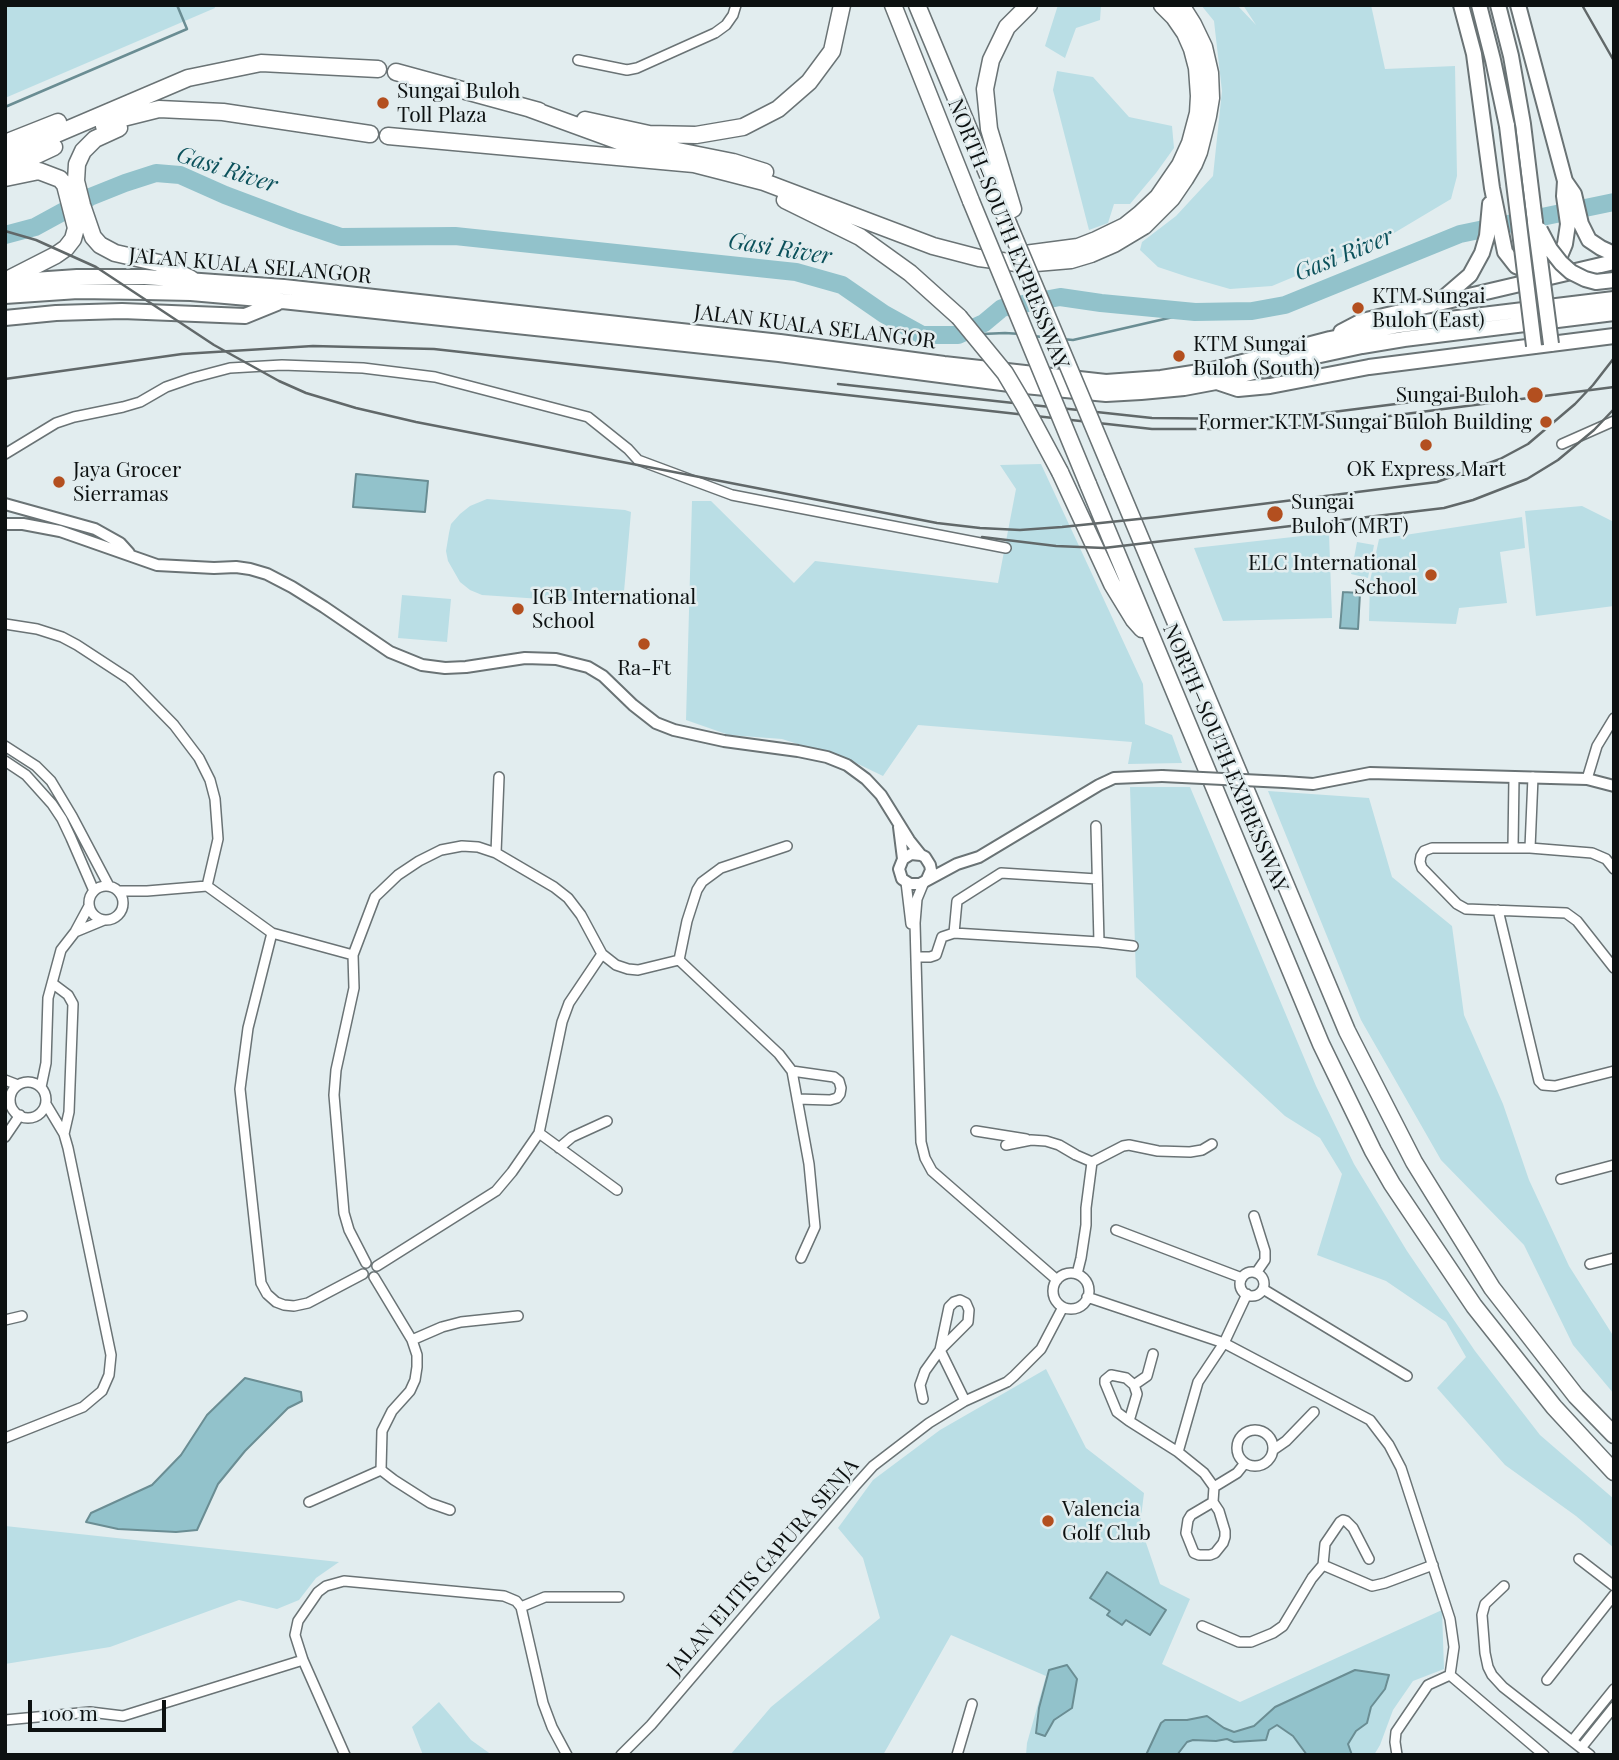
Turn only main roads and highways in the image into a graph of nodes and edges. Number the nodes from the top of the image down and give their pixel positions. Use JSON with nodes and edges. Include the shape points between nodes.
{"nodes":[{"id":1,"x":842,"y":5,"type":"edge"},
{"id":2,"x":893,"y":5,"type":"edge"},
{"id":3,"x":917,"y":5,"type":"edge"},
{"id":4,"x":1030,"y":5,"type":"edge"},
{"id":5,"x":1162,"y":5,"type":"edge"},
{"id":6,"x":1181,"y":5,"type":"edge"},
{"id":7,"x":1461,"y":5,"type":"edge"},
{"id":8,"x":1479,"y":5,"type":"edge"},
{"id":9,"x":1499,"y":5,"type":"edge"},
{"id":10,"x":1518,"y":5,"type":"edge"},
{"id":11,"x":378,"y":69,"type":"dead end"},
{"id":12,"x":396,"y":72,"type":"dead end"},
{"id":13,"x":188,"y":78,"type":"junction"},
{"id":14,"x":528,"y":108,"type":"junction"},
{"id":15,"x":159,"y":109,"type":"junction"},
{"id":16,"x":370,"y":134,"type":"dead end"},
{"id":17,"x":388,"y":136,"type":"dead end"},
{"id":18,"x":5,"y":143,"type":"edge"},
{"id":19,"x":5,"y":156,"type":"edge"},
{"id":20,"x":640,"y":160,"type":"junction"},
{"id":21,"x":5,"y":170,"type":"edge"},
{"id":22,"x":5,"y":178,"type":"edge"},
{"id":23,"x":71,"y":183,"type":"junction"},
{"id":24,"x":1492,"y":188,"type":"junction"},
{"id":25,"x":1011,"y":218,"type":"junction"},
{"id":26,"x":1535,"y":222,"type":"junction"},
{"id":27,"x":1574,"y":224,"type":"junction"},
{"id":28,"x":82,"y":227,"type":"junction"},
{"id":29,"x":1614,"y":254,"type":"edge"},
{"id":30,"x":1614,"y":262,"type":"edge"},
{"id":31,"x":191,"y":279,"type":"junction"},
{"id":32,"x":1614,"y":280,"type":"edge"},
{"id":33,"x":5,"y":282,"type":"edge"},
{"id":34,"x":5,"y":296,"type":"edge"},
{"id":35,"x":1614,"y":299,"type":"edge"},
{"id":36,"x":282,"y":301,"type":"junction"},
{"id":37,"x":1437,"y":303,"type":"junction"},
{"id":38,"x":1614,"y":313,"type":"edge"},
{"id":39,"x":5,"y":318,"type":"edge"},
{"id":40,"x":1614,"y":336,"type":"edge"},
{"id":41,"x":1330,"y":339,"type":"junction"},
{"id":42,"x":1550,"y":344,"type":"junction"},
{"id":43,"x":1534,"y":346,"type":"junction"},
{"id":44,"x":1216,"y":382,"type":"junction"},
{"id":45,"x":1155,"y":644,"type":"junction"},
{"id":46,"x":1614,"y":1435,"type":"edge"},
{"id":47,"x":1614,"y":1472,"type":"edge"}],
"edges":[{"from":1,"to":14,"type":"highway","via":[[832,51],[809,82],[778,110],[743,127],[696,135],[649,134]]},
{"from":2,"to":45,"type":"highway","name":"NORTH–SOUTH EXPRESSWAY","bridge":true},
{"from":3,"to":25,"type":"highway","name":"NORTH–SOUTH EXPRESSWAY"},
{"from":4,"to":25,"type":"highway","via":[[1007,27],[991,60],[985,89],[989,129]]},
{"from":5,"to":14,"type":"highway","via":[[1185,33],[1197,68],[1199,106],[1190,143],[1170,181],[1140,214],[1114,232],[1073,248],[1010,256],[973,248],[733,162],[624,143]]},
{"from":6,"to":20,"type":"highway","via":[[1204,47],[1210,73],[1209,116],[1199,152],[1163,209],[1136,232],[1079,258],[1024,264],[979,258],[933,246],[764,182],[694,164]]},
{"from":7,"to":24,"type":"highway","via":[[1474,54]]},
{"from":8,"to":43,"type":"highway","bridge":true,"via":[[1507,126]]},
{"from":9,"to":26,"type":"highway","via":[[1523,124]]},
{"from":10,"to":27,"type":"highway","via":[[1565,181],[1574,194]]},
{"from":11,"to":13,"type":"highway","via":[[261,63]]},
{"from":12,"to":14,"type":"highway"},
{"from":13,"to":18,"type":"highway","via":[[127,94]]},
{"from":13,"to":19,"type":"highway"},
{"from":15,"to":16,"type":"highway","via":[[223,112]]},
{"from":15,"to":21,"type":"highway","via":[[122,118]]},
{"from":15,"to":23,"type":"highway","via":[[95,139],[83,151]]},
{"from":17,"to":20,"type":"highway"},
{"from":20,"to":45,"type":"highway","bridge":true,"via":[[732,181],[795,204],[860,237],[959,317],[1005,373],[1060,472],[1112,584]]},
{"from":22,"to":23,"type":"highway","via":[[39,171]]},
{"from":23,"to":28,"type":"highway"},
{"from":24,"to":27,"type":"highway","via":[[1505,251],[1516,265],[1530,271],[1546,268],[1560,256]]},
{"from":24,"to":37,"type":"highway","via":[[1482,253],[1470,275]]},
{"from":25,"to":46,"type":"highway","name":"NORTH–SOUTH EXPRESSWAY","bridge":true,"via":[[1034,285],[1347,1031],[1414,1162],[1492,1288],[1576,1396]]},
{"from":26,"to":32,"type":"highway","bridge":true,"via":[[1550,249],[1571,272],[1596,282]]},
{"from":26,"to":42,"type":"highway","bridge":true},
{"from":27,"to":29,"type":"highway","via":[[1589,240]]},
{"from":28,"to":31,"type":"highway","via":[[115,253],[159,262]]},
{"from":28,"to":33,"type":"highway","via":[[66,248]]},
{"from":30,"to":37,"type":"highway"},
{"from":31,"to":33,"type":"highway","name":"JALAN KUALA SELANGOR","via":[[77,276]]},
{"from":31,"to":41,"type":"highway","name":"JALAN KUALA SELANGOR","via":[[767,340],[1105,382],[1212,370]]},
{"from":34,"to":36,"type":"highway","name":"JALAN KUALA SELANGOR","via":[[145,292]]},
{"from":35,"to":41,"type":"highway","name":"JALAN KUALA SELANGOR","via":[[1400,325]]},
{"from":36,"to":39,"type":"highway","via":[[245,316],[122,311]]},
{"from":36,"to":44,"type":"highway","name":"JALAN KUALA SELANGOR","via":[[1106,394]]},
{"from":37,"to":41,"type":"highway","via":[[1362,321]]},
{"from":38,"to":44,"type":"highway","name":"JALAN KUALA SELANGOR","via":[[1362,346]]},
{"from":40,"to":42,"type":"highway"},
{"from":42,"to":43,"type":"highway","bridge":true},
{"from":43,"to":44,"type":"highway","via":[[1369,367],[1270,386],[1238,389]]},
{"from":45,"to":47,"type":"highway","name":"NORTH–SOUTH EXPRESSWAY","via":[[1321,1044],[1373,1151],[1474,1306],[1554,1407]]}]}
